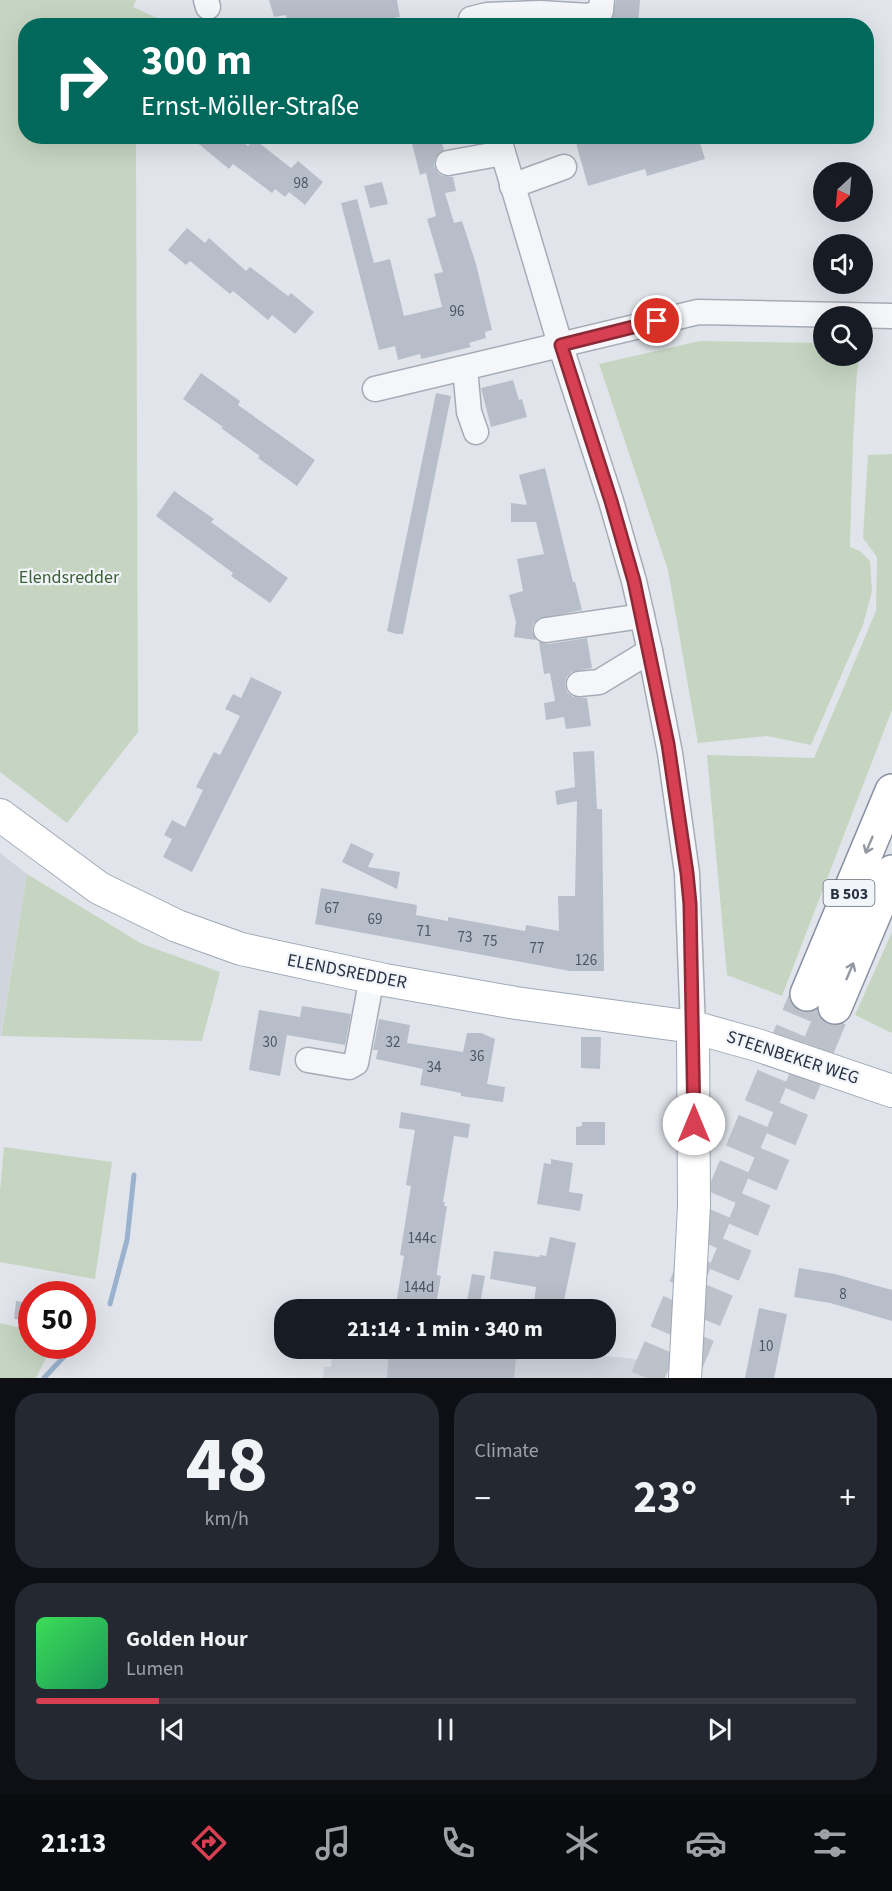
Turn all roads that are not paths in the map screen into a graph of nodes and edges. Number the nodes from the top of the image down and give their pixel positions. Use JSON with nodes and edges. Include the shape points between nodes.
{"nodes":[{"id":1,"x":602,"y":0,"type":"edge"},
{"id":2,"x":470,"y":15,"type":"edge"},
{"id":3,"x":500,"y":145,"type":"edge"},
{"id":4,"x":448,"y":164,"type":"dead end"},
{"id":5,"x":564,"y":167,"type":"dead end"},
{"id":6,"x":512,"y":186,"type":"junction"},
{"id":7,"x":892,"y":316,"type":"edge"},
{"id":8,"x":561,"y":345,"type":"junction"},
{"id":9,"x":465,"y":368,"type":"junction"},
{"id":10,"x":375,"y":389,"type":"dead end"},
{"id":11,"x":476,"y":432,"type":"dead end"},
{"id":12,"x":642,"y":616,"type":"junction"},
{"id":13,"x":546,"y":630,"type":"dead end"},
{"id":14,"x":650,"y":651,"type":"junction"},
{"id":15,"x":579,"y":684,"type":"dead end"},
{"id":16,"x":892,"y":791,"type":"edge"},
{"id":17,"x":0,"y":815,"type":"edge"},
{"id":18,"x":892,"y":872,"type":"edge"},
{"id":19,"x":372,"y":977,"type":"junction"},
{"id":20,"x":693,"y":1027,"type":"junction"},
{"id":21,"x":308,"y":1060,"type":"dead end"},
{"id":22,"x":892,"y":1091,"type":"edge"},
{"id":23,"x":685,"y":1378,"type":"edge"}],
"edges":[{"from":1,"to":2,"type":"street","via":[[601,11],[593,16]]},
{"from":3,"to":4,"type":"street"},
{"from":3,"to":6,"type":"street"},
{"from":5,"to":6,"type":"street"},
{"from":6,"to":8,"type":"street"},
{"from":7,"to":8,"type":"street","via":[[698,312]]},
{"from":8,"to":9,"type":"street"},
{"from":8,"to":12,"type":"street","via":[[611,501]]},
{"from":9,"to":10,"type":"street"},
{"from":9,"to":11,"type":"street","via":[[469,412]]},
{"from":12,"to":13,"type":"street"},
{"from":12,"to":14,"type":"street"},
{"from":14,"to":15,"type":"street","via":[[599,682]]},
{"from":14,"to":20,"type":"street","via":[[687,873]]},
{"from":16,"to":18,"type":"highway","number":"B 503","one_way":true,"via":[[821,1000]]},
{"from":17,"to":19,"type":"main road","name":"ELENDSREDDER","via":[[99,888],[177,926],[241,949]]},
{"from":19,"to":20,"type":"main road","name":"ELENDSREDDER","via":[[516,1003]]},
{"from":19,"to":21,"type":"street","via":[[356,1063],[349,1067]]},
{"from":20,"to":22,"type":"main road","name":"STEENBEKER WEG"},
{"from":20,"to":23,"type":"main road","via":[[694,1206]]}]}
